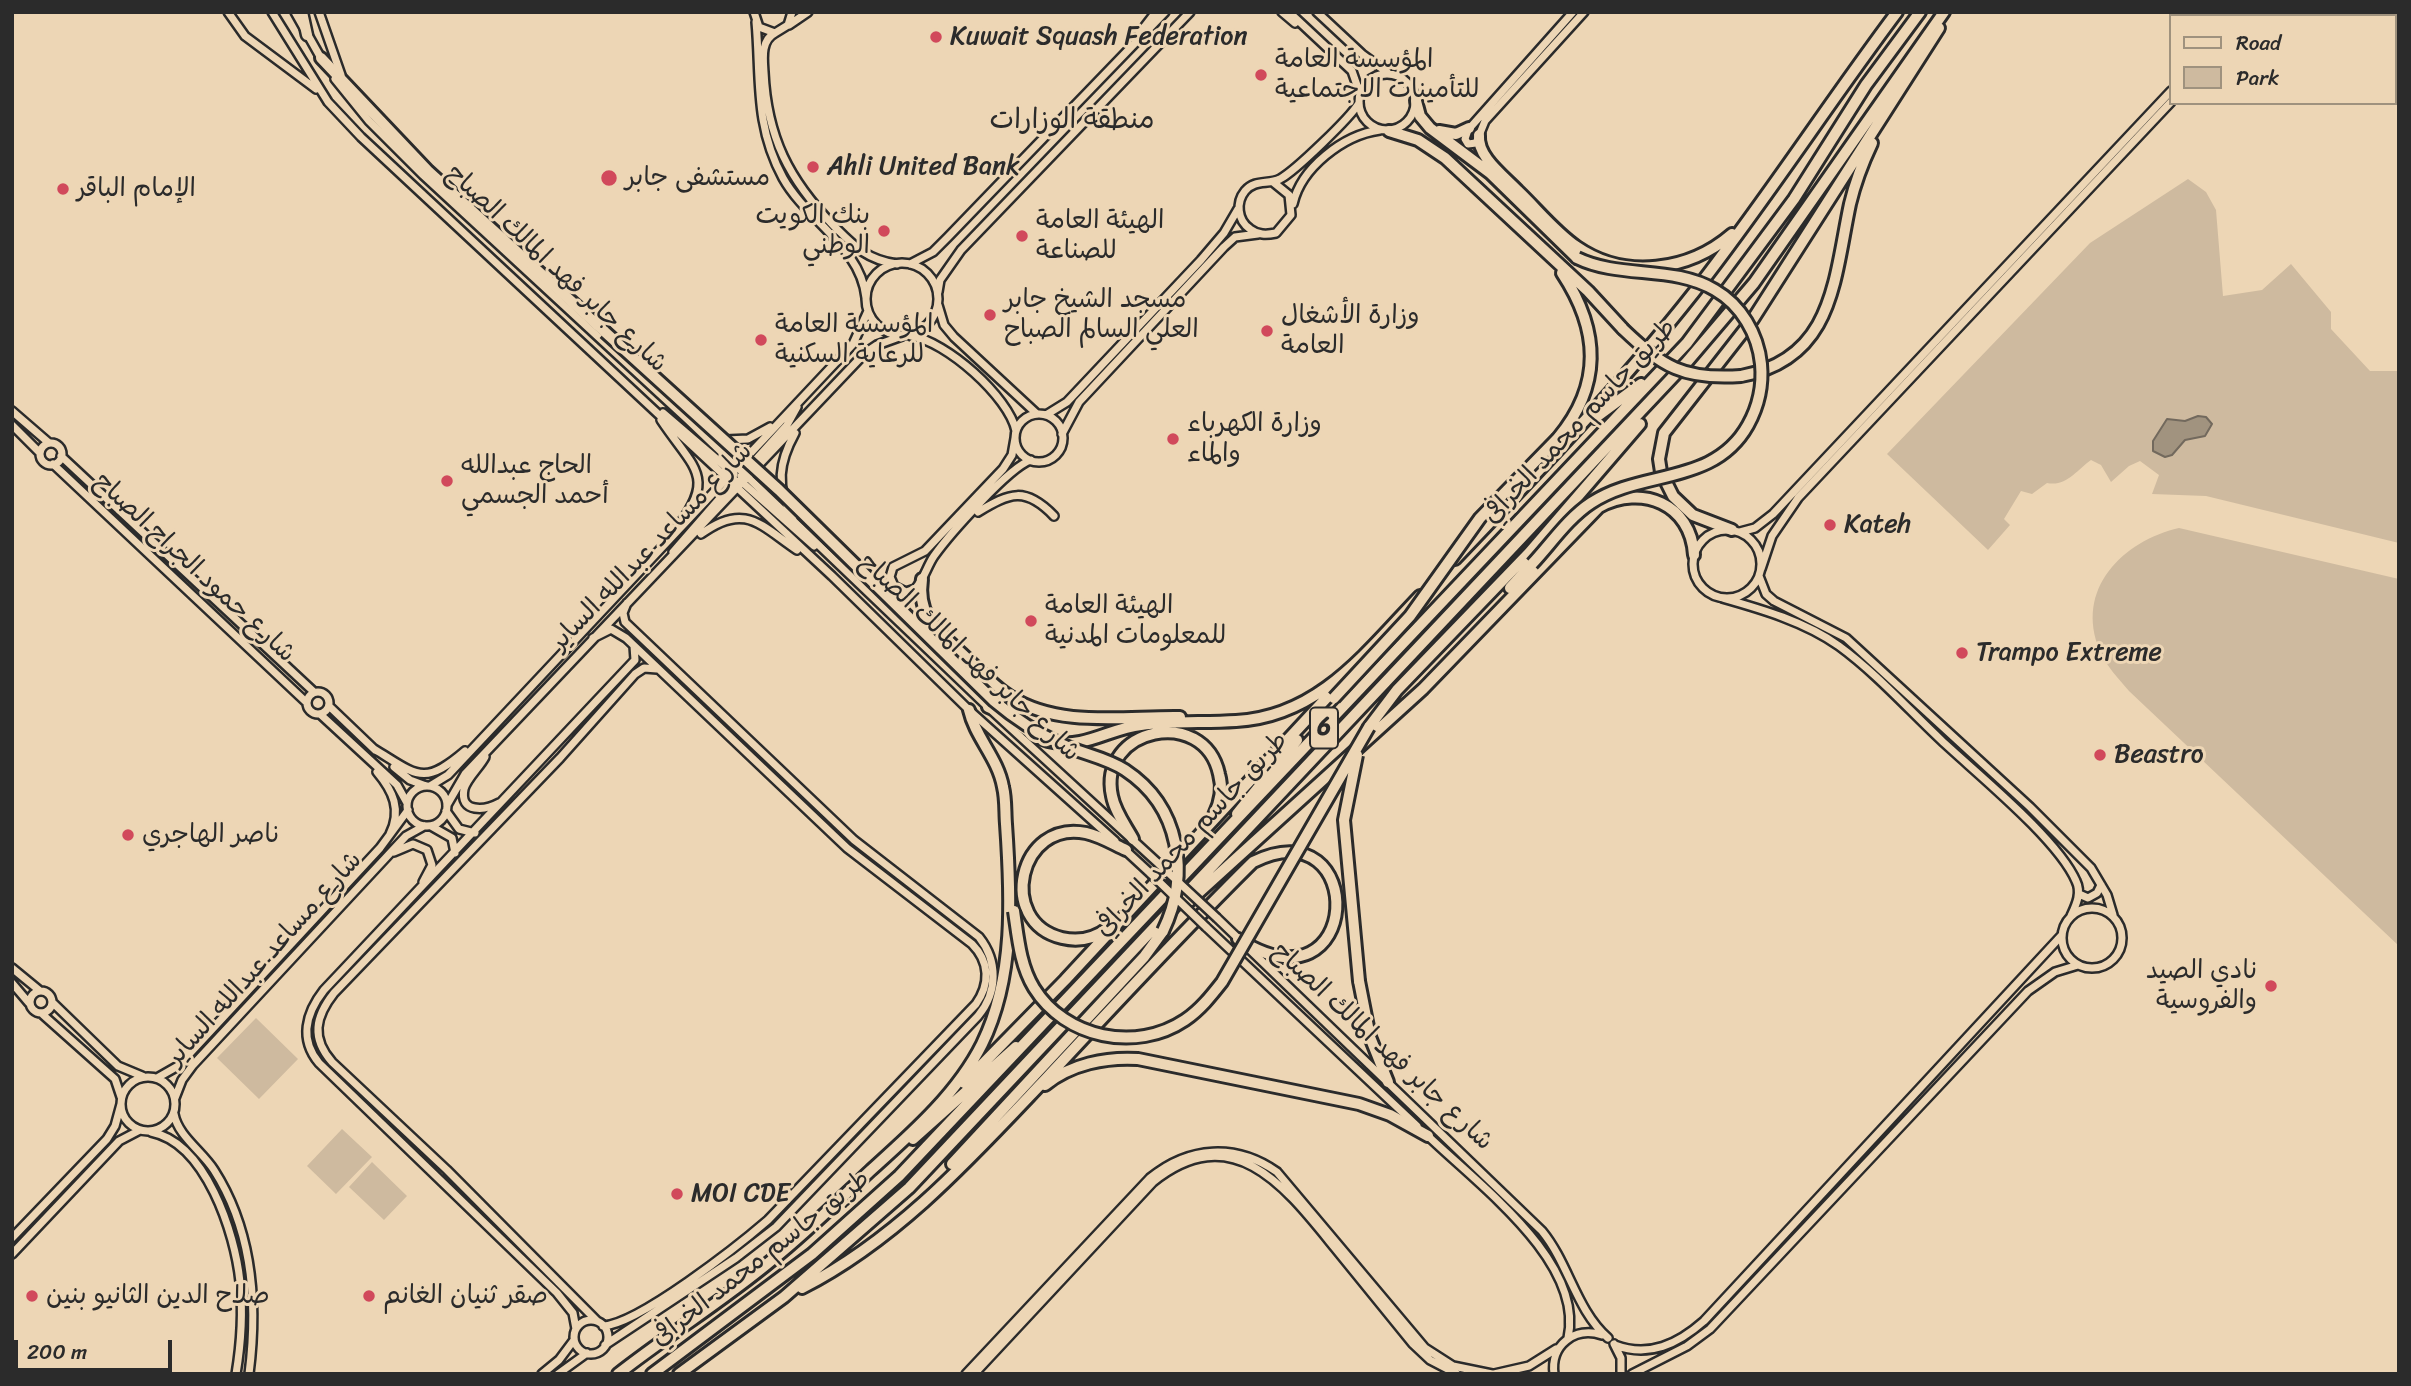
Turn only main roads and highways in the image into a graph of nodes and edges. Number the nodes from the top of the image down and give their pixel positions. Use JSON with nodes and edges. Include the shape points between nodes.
{"nodes":[{"id":1,"x":302,"y":12,"type":"edge"},
{"id":2,"x":1897,"y":12,"type":"edge"},
{"id":3,"x":1920,"y":12,"type":"edge"},
{"id":4,"x":1946,"y":12,"type":"edge"},
{"id":5,"x":307,"y":35,"type":"road end"},
{"id":6,"x":321,"y":58,"type":"road end"},
{"id":7,"x":1416,"y":101,"type":"road end"},
{"id":8,"x":1887,"y":111,"type":"junction"},
{"id":9,"x":1430,"y":128,"type":"junction"},
{"id":10,"x":1469,"y":128,"type":"road end"},
{"id":11,"x":1384,"y":130,"type":"road end"},
{"id":12,"x":1479,"y":135,"type":"road end"},
{"id":13,"x":1490,"y":173,"type":"junction"},
{"id":14,"x":1527,"y":200,"type":"junction"},
{"id":15,"x":1748,"y":217,"type":"junction"},
{"id":16,"x":1553,"y":259,"type":"junction"},
{"id":17,"x":1687,"y":343,"type":"junction"},
{"id":18,"x":1686,"y":363,"type":"junction"},
{"id":19,"x":1563,"y":438,"type":"junction"},
{"id":20,"x":1736,"y":531,"type":"road end"},
{"id":21,"x":1694,"y":555,"type":"road end"},
{"id":22,"x":922,"y":579,"type":"road end"},
{"id":23,"x":1347,"y":673,"type":"junction"},
{"id":24,"x":985,"y":692,"type":"junction"},
{"id":25,"x":988,"y":707,"type":"road end"},
{"id":26,"x":970,"y":710,"type":"road end"},
{"id":27,"x":1386,"y":720,"type":"junction"},
{"id":28,"x":1221,"y":721,"type":"junction"},
{"id":29,"x":1191,"y":722,"type":"junction"},
{"id":30,"x":1310,"y":725,"type":"junction"},
{"id":31,"x":1369,"y":727,"type":"junction"},
{"id":32,"x":1271,"y":758,"type":"junction"},
{"id":33,"x":1234,"y":823,"type":"junction"},
{"id":34,"x":1203,"y":832,"type":"junction"},
{"id":35,"x":1133,"y":839,"type":"road end"},
{"id":36,"x":1126,"y":850,"type":"road end"},
{"id":37,"x":1008,"y":854,"type":"junction"},
{"id":38,"x":1122,"y":918,"type":"junction"},
{"id":39,"x":1238,"y":939,"type":"road end"},
{"id":40,"x":1128,"y":957,"type":"junction"},
{"id":41,"x":1038,"y":1032,"type":"junction"},
{"id":42,"x":1388,"y":1082,"type":"road end"},
{"id":43,"x":1018,"y":1107,"type":"junction"},
{"id":44,"x":1428,"y":1136,"type":"road end"},
{"id":45,"x":901,"y":1143,"type":"junction"},
{"id":46,"x":857,"y":1183,"type":"junction"},
{"id":47,"x":909,"y":1214,"type":"junction"},
{"id":48,"x":784,"y":1297,"type":"junction"},
{"id":49,"x":618,"y":1374,"type":"edge"},
{"id":50,"x":652,"y":1374,"type":"edge"},
{"id":51,"x":679,"y":1374,"type":"edge"}],
"edges":[{"from":1,"to":5,"type":"main road"},
{"from":2,"to":15,"type":"highway"},
{"from":3,"to":17,"type":"highway","name":"طريق جاسم محمد الخرافي","number":"6","via":[[1866,85],[1794,199]]},
{"from":4,"to":8,"type":"highway"},
{"from":4,"to":18,"type":"highway","name":"طريق جاسم محمد الخرافي","number":"6","via":[[1770,261]]},
{"from":6,"to":24,"type":"highway","bridge":true,"via":[[428,171],[779,490]]},
{"from":7,"to":9,"type":"highway"},
{"from":8,"to":16,"type":"highway","bridge":true,"via":[[1854,190],[1825,316],[1798,350],[1758,373],[1721,377],[1660,363]]},
{"from":8,"to":20,"type":"highway","via":[[1753,319],[1664,433],[1659,459],[1673,496],[1693,516]]},
{"from":9,"to":10,"type":"highway","via":[[1456,134]]},
{"from":9,"to":13,"type":"highway"},
{"from":11,"to":16,"type":"highway","via":[[1436,151]]},
{"from":12,"to":14,"type":"highway","via":[[1485,155]]},
{"from":13,"to":14,"type":"highway"},
{"from":13,"to":27,"type":"highway","bridge":true,"via":[[1577,258],[1608,270],[1693,280],[1726,298],[1755,337],[1761,363],[1760,390],[1746,429],[1719,457],[1689,472],[1612,491],[1588,504]]},
{"from":14,"to":15,"type":"highway","via":[[1577,247],[1614,264],[1633,266],[1690,260],[1723,242]]},
{"from":15,"to":19,"type":"highway","via":[[1669,322]]},
{"from":16,"to":19,"type":"highway","via":[[1582,307],[1591,350],[1582,401]]},
{"from":17,"to":19,"type":"highway","via":[[1675,348],[1636,388]]},
{"from":17,"to":33,"type":"highway","name":"طريق جاسم محمد الخرافي","number":"6"},
{"from":18,"to":31,"type":"highway","via":[[1649,414],[1529,552],[1396,690]]},
{"from":18,"to":40,"type":"highway","name":"طريق جاسم محمد الخرافي","number":"6"},
{"from":19,"to":23,"type":"highway"},
{"from":19,"to":30,"type":"highway","bridge":true,"via":[[1480,519],[1410,616]]},
{"from":21,"to":27,"type":"highway","via":[[1688,526],[1662,504],[1636,497],[1599,507],[1423,689]]},
{"from":22,"to":28,"type":"highway","via":[[922,609],[932,626],[998,688],[1023,704],[1064,716]]},
{"from":23,"to":28,"type":"highway","via":[[1290,710]]},
{"from":23,"to":32,"type":"highway"},
{"from":24,"to":29,"type":"highway","via":[[1053,719]]},
{"from":24,"to":47,"type":"highway","bridge":true,"via":[[1038,732],[1135,777],[1162,808],[1177,847],[1176,897],[1163,931],[1144,957]]},
{"from":25,"to":29,"type":"highway","via":[[1029,733],[1061,744],[1135,726]]},
{"from":26,"to":37,"type":"highway","via":[[1003,787]]},
{"from":27,"to":40,"type":"highway"},
{"from":28,"to":29,"type":"highway"},
{"from":30,"to":32,"type":"highway"},
{"from":30,"to":33,"type":"highway","via":[[1246,800]]},
{"from":31,"to":37,"type":"highway","bridge":true,"via":[[1222,982],[1201,1008],[1166,1030],[1144,1036],[1107,1036],[1075,1025],[1047,1006],[1027,974]]},
{"from":31,"to":42,"type":"highway","bridge":true,"via":[[1352,771],[1344,820],[1359,981],[1368,1030]]},
{"from":32,"to":34,"type":"highway"},
{"from":33,"to":41,"type":"highway","name":"طريق جاسم محمد الخرافي","number":"6"},
{"from":34,"to":35,"type":"highway","via":[[1220,801],[1217,764],[1211,752],[1191,736],[1165,730],[1139,737],[1114,767],[1112,796]]},
{"from":34,"to":38,"type":"highway"},
{"from":36,"to":38,"type":"highway","via":[[1090,833],[1055,835],[1028,858],[1022,880],[1029,915],[1056,937],[1091,937]]},
{"from":37,"to":45,"type":"highway","via":[[1008,944],[990,1026],[968,1068]]},
{"from":38,"to":45,"type":"highway","via":[[924,1125]]},
{"from":39,"to":43,"type":"highway","via":[[1277,958],[1311,951],[1327,937],[1337,917],[1338,897],[1332,879],[1306,855],[1288,851],[1272,852],[1253,862]]},
{"from":40,"to":48,"type":"highway","name":"طريق جاسم محمد الخرافي","number":"6","via":[[909,1188]]},
{"from":41,"to":46,"type":"highway"},
{"from":41,"to":50,"type":"highway","name":"طريق جاسم محمد الخرافي","number":"6","via":[[860,1213]]},
{"from":43,"to":44,"type":"highway","via":[[1077,1067],[1118,1058],[1138,1059],[1359,1104]]},
{"from":43,"to":47,"type":"highway"},
{"from":45,"to":46,"type":"highway"},
{"from":46,"to":49,"type":"highway","via":[[772,1261]]},
{"from":47,"to":48,"type":"highway","via":[[850,1260]]},
{"from":48,"to":51,"type":"highway","name":"طريق جاسم محمد الخرافي","number":"6"}]}
